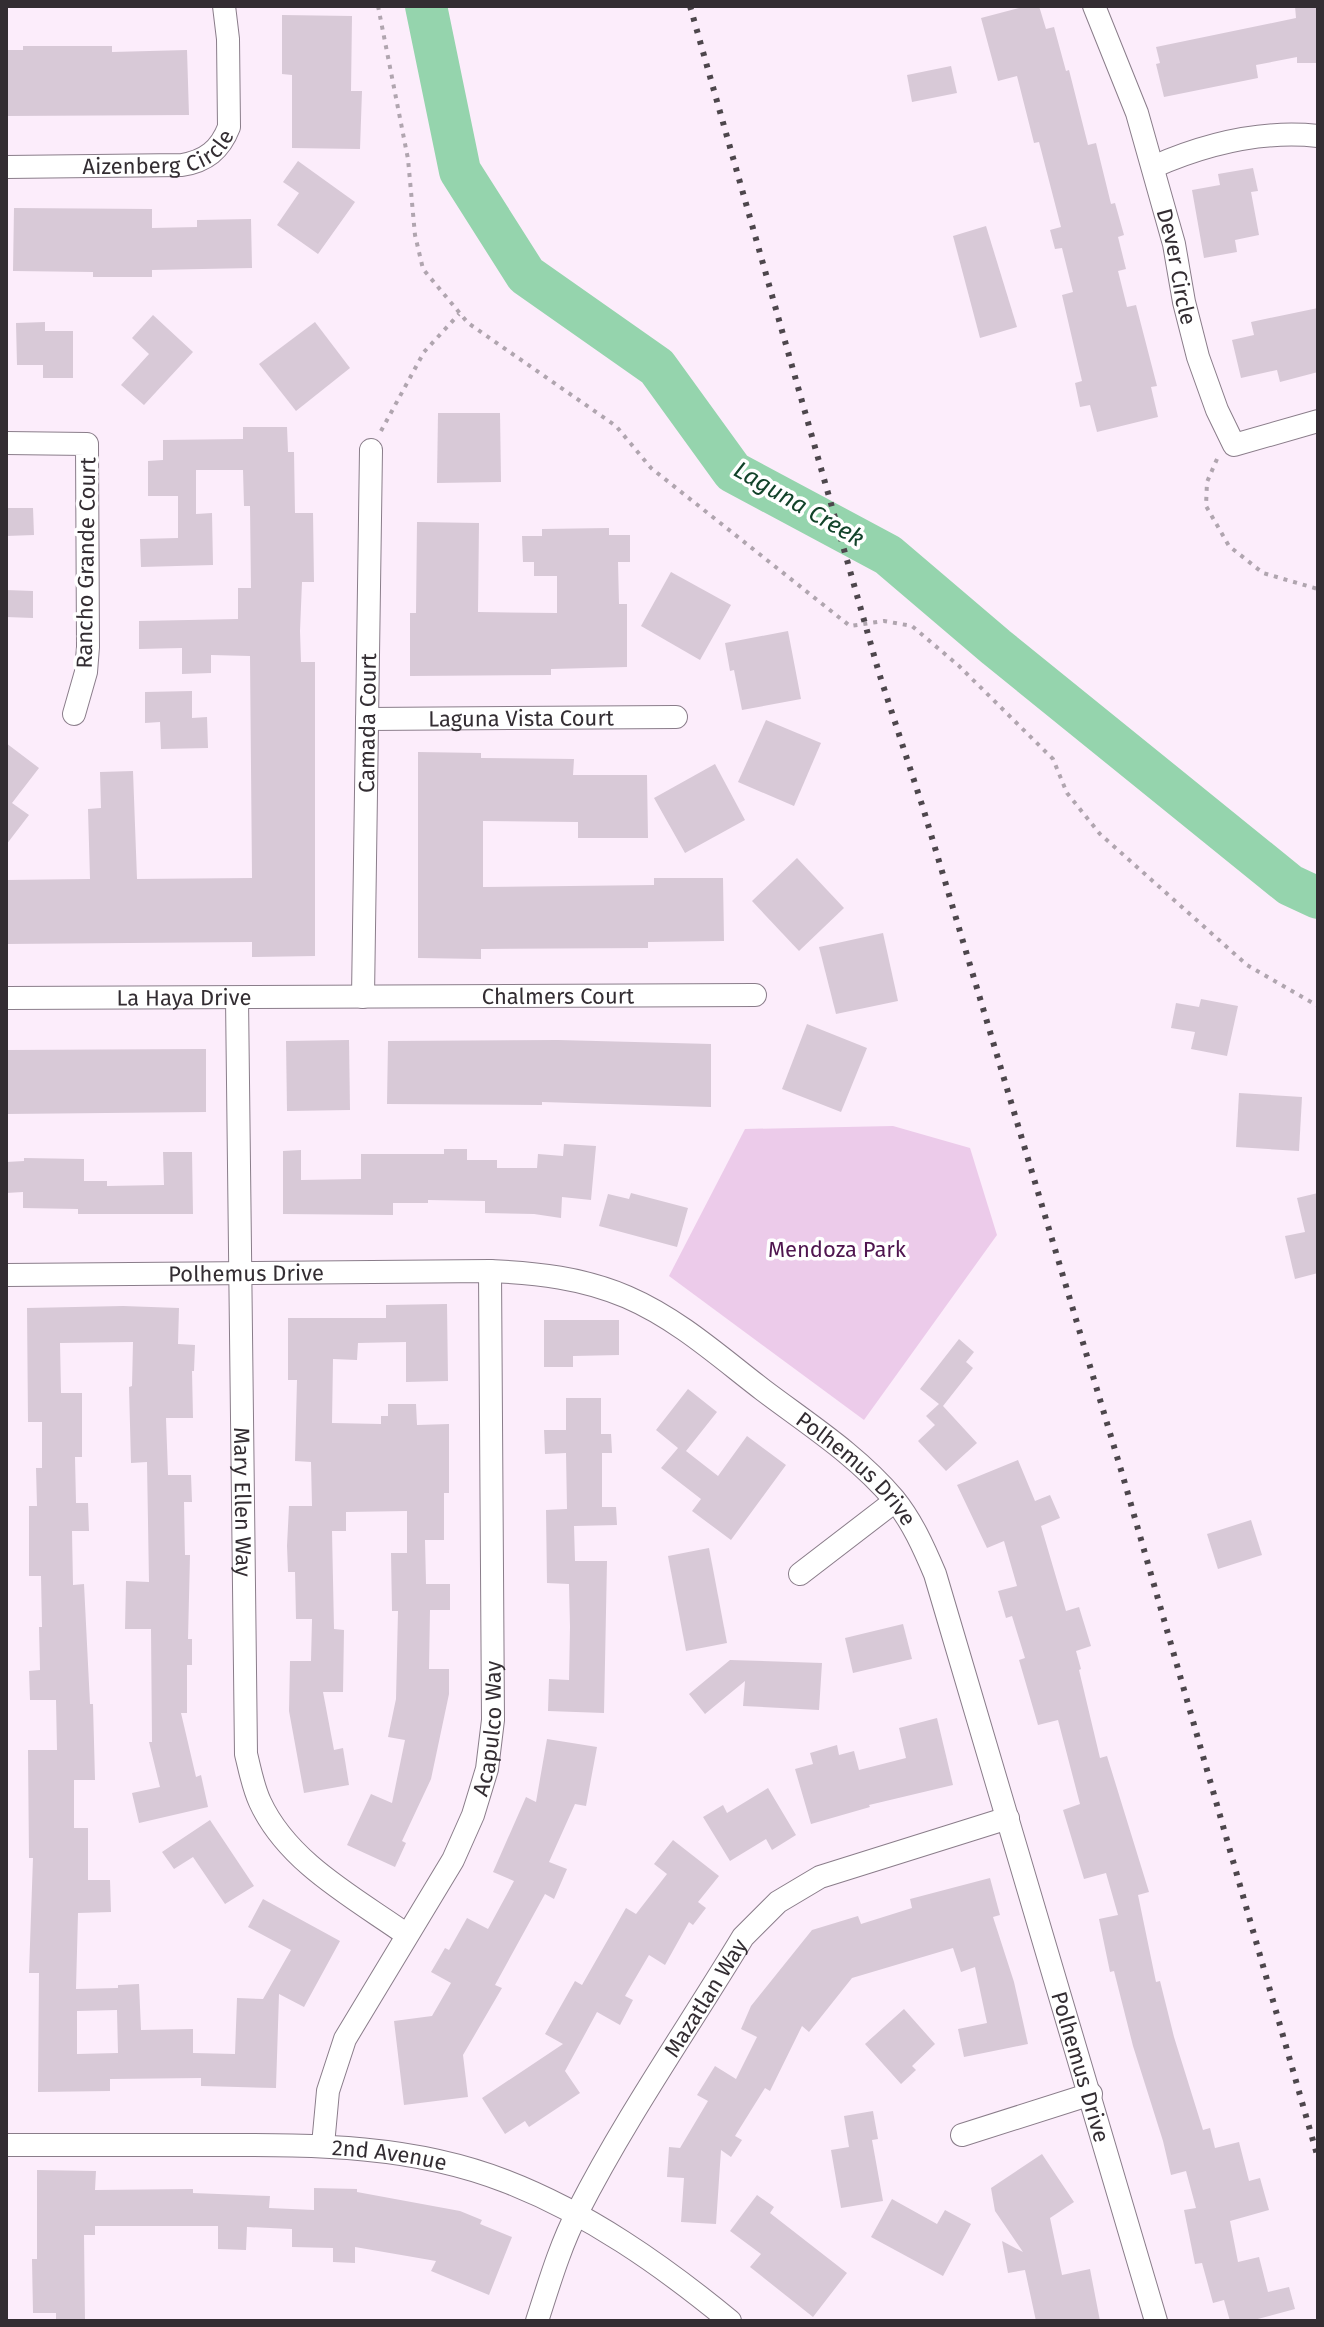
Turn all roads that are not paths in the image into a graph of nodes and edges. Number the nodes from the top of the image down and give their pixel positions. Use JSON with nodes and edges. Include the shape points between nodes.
{"nodes":[{"id":1,"x":224,"y":6,"type":"edge"},
{"id":2,"x":1094,"y":6,"type":"edge"},
{"id":3,"x":1318,"y":136,"type":"edge"},
{"id":4,"x":6,"y":167,"type":"edge"},
{"id":5,"x":1153,"y":167,"type":"junction"},
{"id":6,"x":1318,"y":421,"type":"edge"},
{"id":7,"x":6,"y":443,"type":"edge"},
{"id":8,"x":371,"y":450,"type":"dead end"},
{"id":9,"x":74,"y":714,"type":"dead end"},
{"id":10,"x":676,"y":717,"type":"dead end"},
{"id":11,"x":367,"y":719,"type":"junction"},
{"id":12,"x":755,"y":995,"type":"dead end"},
{"id":13,"x":363,"y":997,"type":"junction"},
{"id":14,"x":6,"y":998,"type":"edge"},
{"id":15,"x":237,"y":998,"type":"junction"},
{"id":16,"x":490,"y":1271,"type":"junction"},
{"id":17,"x":240,"y":1273,"type":"junction"},
{"id":18,"x":6,"y":1275,"type":"edge"},
{"id":19,"x":895,"y":1501,"type":"junction"},
{"id":20,"x":800,"y":1574,"type":"dead end"},
{"id":21,"x":1008,"y":1818,"type":"junction"},
{"id":22,"x":407,"y":1935,"type":"junction"},
{"id":23,"x":1091,"y":2094,"type":"junction"},
{"id":24,"x":962,"y":2135,"type":"dead end"},
{"id":25,"x":6,"y":2145,"type":"edge"},
{"id":26,"x":323,"y":2145,"type":"junction"},
{"id":27,"x":576,"y":2213,"type":"junction"},
{"id":28,"x":537,"y":2321,"type":"edge"},
{"id":29,"x":730,"y":2321,"type":"edge"},
{"id":30,"x":1156,"y":2321,"type":"edge"}],
"edges":[{"from":1,"to":4,"type":"street","name":"Aizenberg Circle","via":[[229,127],[206,158],[182,165]]},
{"from":2,"to":5,"type":"street","name":"Dever Circle"},
{"from":3,"to":5,"type":"street","via":[[1230,140]]},
{"from":5,"to":6,"type":"street","name":"Dever Circle","via":[[1198,357],[1234,445]]},
{"from":7,"to":9,"type":"street","name":"Rancho Grande Court","via":[[87,444],[88,647]]},
{"from":8,"to":11,"type":"street","name":"Camada Court"},
{"from":10,"to":11,"type":"street","name":"Laguna Vista Court"},
{"from":11,"to":13,"type":"street","name":"Camada Court"},
{"from":12,"to":13,"type":"street","name":"Chalmers Court"},
{"from":13,"to":15,"type":"street","name":"La Haya Drive"},
{"from":14,"to":15,"type":"street","name":"La Haya Drive"},
{"from":15,"to":17,"type":"street","name":"Mary Ellen Way"},
{"from":16,"to":17,"type":"street","name":"Polhemus Drive"},
{"from":16,"to":19,"type":"street","name":"Polhemus Drive","via":[[574,1280],[652,1309],[845,1451]]},
{"from":16,"to":22,"type":"street","name":"Acapulco Way","via":[[491,1745],[473,1815],[458,1849]]},
{"from":17,"to":18,"type":"street","name":"Polhemus Drive"},
{"from":17,"to":22,"type":"street","name":"Mary Ellen Way","via":[[244,1729],[252,1778],[260,1802],[287,1844]]},
{"from":19,"to":20,"type":"street"},
{"from":19,"to":21,"type":"street","name":"Polhemus Drive","via":[[935,1574]]},
{"from":21,"to":23,"type":"street","name":"Polhemus Drive"},
{"from":21,"to":27,"type":"street","name":"Mazatlan Way","via":[[820,1877],[778,1902],[743,1937]]},
{"from":22,"to":26,"type":"street","name":"Acapulco Way","via":[[345,2039],[328,2091]]},
{"from":23,"to":24,"type":"street"},
{"from":23,"to":30,"type":"street","name":"Polhemus Drive"},
{"from":25,"to":26,"type":"street","name":"2nd Avenue"},
{"from":26,"to":27,"type":"street","name":"2nd Avenue","via":[[399,2153],[473,2170]]},
{"from":27,"to":28,"type":"street","name":"Mazatlan Way"},
{"from":27,"to":29,"type":"street","name":"2nd Avenue","via":[[629,2245]]}]}
